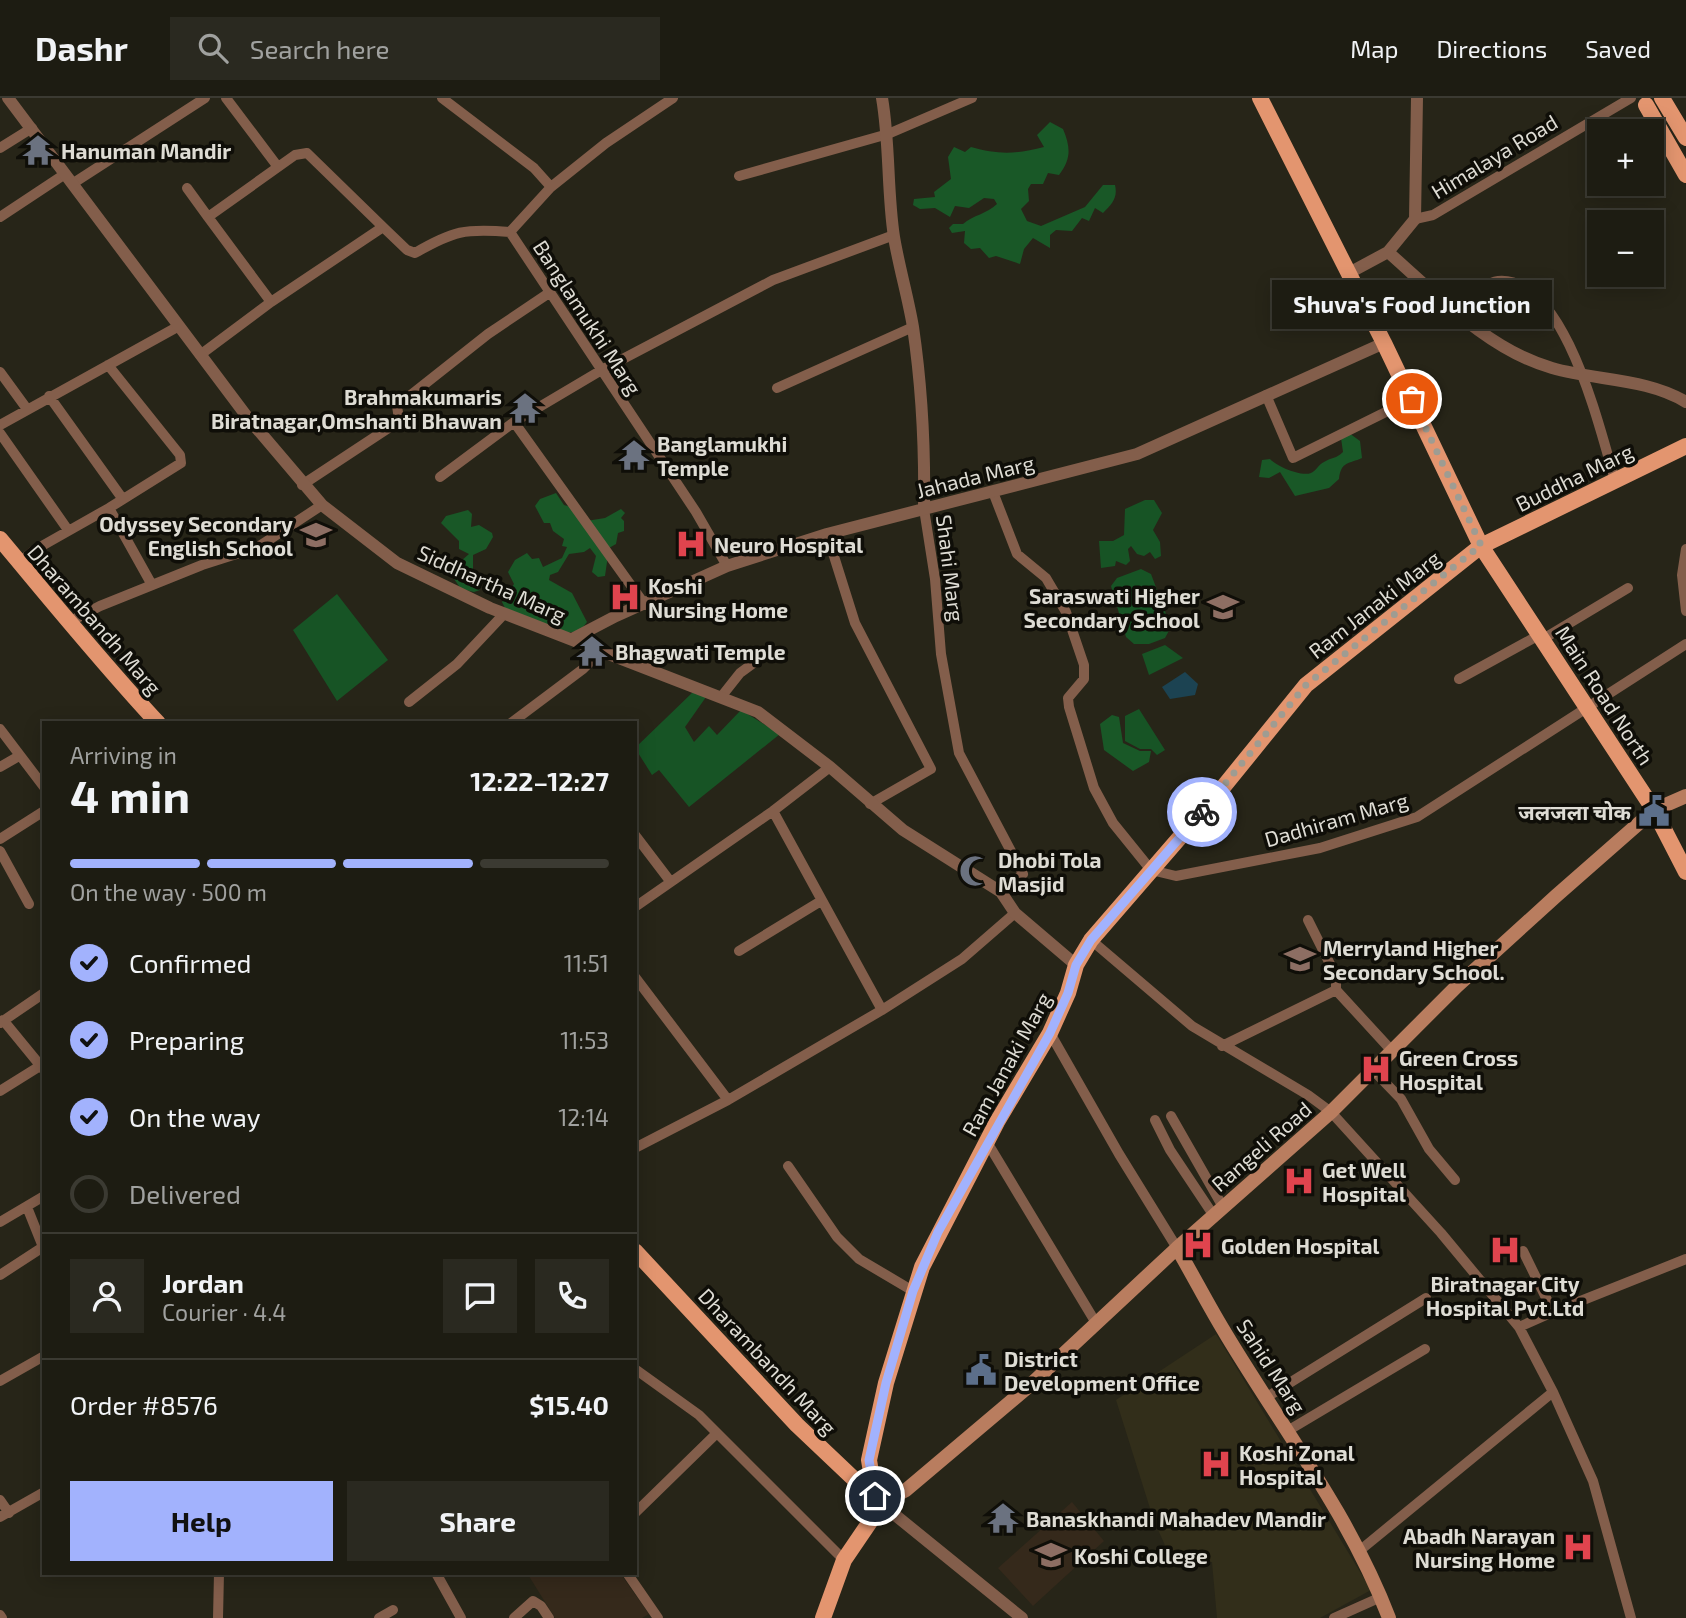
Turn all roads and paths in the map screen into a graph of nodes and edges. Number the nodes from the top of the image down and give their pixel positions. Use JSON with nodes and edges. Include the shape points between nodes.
{"nodes":[{"id":1,"x":8,"y":98,"type":"edge"},
{"id":2,"x":205,"y":98,"type":"edge"},
{"id":3,"x":226,"y":98,"type":"edge"},
{"id":4,"x":442,"y":98,"type":"edge"},
{"id":5,"x":673,"y":98,"type":"edge"},
{"id":6,"x":882,"y":98,"type":"edge"},
{"id":7,"x":972,"y":98,"type":"edge"},
{"id":8,"x":1260,"y":98,"type":"edge"},
{"id":9,"x":1417,"y":98,"type":"edge"},
{"id":10,"x":1647,"y":99,"type":"edge"},
{"id":11,"x":32,"y":128,"type":"junction"},
{"id":12,"x":888,"y":134,"type":"junction"},
{"id":13,"x":1686,"y":138,"type":"edge"},
{"id":14,"x":0,"y":148,"type":"edge"},
{"id":15,"x":278,"y":167,"type":"junction"},
{"id":16,"x":1686,"y":175,"type":"edge"},
{"id":17,"x":739,"y":176,"type":"dead end"},
{"id":18,"x":68,"y":179,"type":"junction"},
{"id":19,"x":551,"y":187,"type":"junction"},
{"id":20,"x":187,"y":188,"type":"dead end"},
{"id":21,"x":0,"y":217,"type":"edge"},
{"id":22,"x":208,"y":217,"type":"junction"},
{"id":23,"x":1415,"y":219,"type":"junction"},
{"id":24,"x":383,"y":227,"type":"junction"},
{"id":25,"x":510,"y":232,"type":"junction"},
{"id":26,"x":894,"y":235,"type":"junction"},
{"id":27,"x":1388,"y":252,"type":"junction"},
{"id":28,"x":1349,"y":273,"type":"junction"},
{"id":29,"x":549,"y":293,"type":"junction"},
{"id":30,"x":271,"y":302,"type":"junction"},
{"id":31,"x":1451,"y":308,"type":"junction"},
{"id":32,"x":179,"y":326,"type":"junction"},
{"id":33,"x":913,"y":327,"type":"junction"},
{"id":34,"x":1384,"y":343,"type":"junction"},
{"id":35,"x":200,"y":355,"type":"junction"},
{"id":36,"x":108,"y":365,"type":"junction"},
{"id":37,"x":600,"y":370,"type":"junction"},
{"id":38,"x":0,"y":372,"type":"edge"},
{"id":39,"x":1581,"y":375,"type":"junction"},
{"id":40,"x":777,"y":388,"type":"dead end"},
{"id":41,"x":1266,"y":395,"type":"junction"},
{"id":42,"x":49,"y":396,"type":"junction"},
{"id":43,"x":1412,"y":399,"type":"junction"},
{"id":44,"x":1686,"y":402,"type":"edge"},
{"id":45,"x":27,"y":409,"type":"junction"},
{"id":46,"x":514,"y":422,"type":"junction"},
{"id":47,"x":0,"y":425,"type":"edge"},
{"id":48,"x":0,"y":433,"type":"edge"},
{"id":49,"x":1686,"y":446,"type":"edge"},
{"id":50,"x":440,"y":477,"type":"dead end"},
{"id":51,"x":1615,"y":480,"type":"junction"},
{"id":52,"x":302,"y":485,"type":"junction"},
{"id":53,"x":993,"y":492,"type":"junction"},
{"id":54,"x":122,"y":498,"type":"junction"},
{"id":55,"x":322,"y":505,"type":"junction"},
{"id":56,"x":109,"y":508,"type":"junction"},
{"id":57,"x":924,"y":509,"type":"junction"},
{"id":58,"x":68,"y":530,"type":"junction"},
{"id":59,"x":827,"y":534,"type":"junction"},
{"id":60,"x":1,"y":541,"type":"edge"},
{"id":61,"x":1481,"y":545,"type":"junction"},
{"id":62,"x":1686,"y":549,"type":"edge"},
{"id":63,"x":20,"y":562,"type":"junction"},
{"id":64,"x":727,"y":566,"type":"junction"},
{"id":65,"x":152,"y":584,"type":"junction"},
{"id":66,"x":1628,"y":587,"type":"dead end"},
{"id":67,"x":645,"y":605,"type":"junction"},
{"id":68,"x":1686,"y":611,"type":"edge"},
{"id":69,"x":504,"y":614,"type":"junction"},
{"id":70,"x":71,"y":621,"type":"junction"},
{"id":71,"x":1542,"y":637,"type":"junction"},
{"id":72,"x":572,"y":639,"type":"junction"},
{"id":73,"x":1686,"y":643,"type":"edge"},
{"id":74,"x":602,"y":650,"type":"junction"},
{"id":75,"x":755,"y":662,"type":"dead end"},
{"id":76,"x":1459,"y":678,"type":"dead end"},
{"id":77,"x":721,"y":697,"type":"junction"},
{"id":78,"x":409,"y":702,"type":"dead end"},
{"id":79,"x":1589,"y":709,"type":"junction"},
{"id":80,"x":156,"y":721,"type":"edge"},
{"id":81,"x":514,"y":721,"type":"edge"},
{"id":82,"x":0,"y":729,"type":"edge"},
{"id":83,"x":19,"y":756,"type":"junction"},
{"id":84,"x":830,"y":767,"type":"junction"},
{"id":85,"x":0,"y":768,"type":"edge"},
{"id":86,"x":42,"y":785,"type":"edge"},
{"id":87,"x":1686,"y":796,"type":"edge"},
{"id":88,"x":870,"y":804,"type":"junction"},
{"id":89,"x":1654,"y":810,"type":"junction"},
{"id":90,"x":773,"y":811,"type":"junction"},
{"id":91,"x":42,"y":812,"type":"edge"},
{"id":92,"x":637,"y":838,"type":"edge"},
{"id":93,"x":0,"y":839,"type":"edge"},
{"id":94,"x":0,"y":851,"type":"edge"},
{"id":95,"x":1151,"y":870,"type":"junction"},
{"id":96,"x":1686,"y":872,"type":"edge"},
{"id":97,"x":670,"y":881,"type":"junction"},
{"id":98,"x":1001,"y":892,"type":"junction"},
{"id":99,"x":821,"y":901,"type":"junction"},
{"id":100,"x":29,"y":904,"type":"dead end"},
{"id":101,"x":637,"y":906,"type":"edge"},
{"id":102,"x":1015,"y":913,"type":"junction"},
{"id":103,"x":1308,"y":920,"type":"dead end"},
{"id":104,"x":1091,"y":940,"type":"junction"},
{"id":105,"x":739,"y":951,"type":"dead end"},
{"id":106,"x":1076,"y":965,"type":"junction"},
{"id":107,"x":637,"y":980,"type":"edge"},
{"id":108,"x":1336,"y":990,"type":"junction"},
{"id":109,"x":42,"y":994,"type":"edge"},
{"id":110,"x":881,"y":1010,"type":"junction"},
{"id":111,"x":1,"y":1021,"type":"edge"},
{"id":112,"x":1050,"y":1033,"type":"junction"},
{"id":113,"x":1222,"y":1046,"type":"junction"},
{"id":114,"x":1392,"y":1051,"type":"junction"},
{"id":115,"x":42,"y":1068,"type":"edge"},
{"id":116,"x":1373,"y":1070,"type":"junction"},
{"id":117,"x":0,"y":1091,"type":"edge"},
{"id":118,"x":727,"y":1100,"type":"junction"},
{"id":119,"x":1331,"y":1112,"type":"junction"},
{"id":120,"x":1171,"y":1116,"type":"dead end"},
{"id":121,"x":1156,"y":1121,"type":"dead end"},
{"id":122,"x":1183,"y":1136,"type":"junction"},
{"id":123,"x":987,"y":1142,"type":"junction"},
{"id":124,"x":1168,"y":1146,"type":"junction"},
{"id":125,"x":637,"y":1147,"type":"edge"},
{"id":126,"x":788,"y":1166,"type":"dead end"},
{"id":127,"x":1455,"y":1180,"type":"dead end"},
{"id":128,"x":42,"y":1197,"type":"edge"},
{"id":129,"x":27,"y":1207,"type":"junction"},
{"id":130,"x":1218,"y":1212,"type":"junction"},
{"id":131,"x":0,"y":1222,"type":"edge"},
{"id":132,"x":42,"y":1244,"type":"edge"},
{"id":133,"x":42,"y":1248,"type":"edge"},
{"id":134,"x":1177,"y":1248,"type":"junction"},
{"id":135,"x":1524,"y":1251,"type":"dead end"},
{"id":136,"x":637,"y":1253,"type":"edge"},
{"id":137,"x":1686,"y":1259,"type":"edge"},
{"id":138,"x":0,"y":1275,"type":"edge"},
{"id":139,"x":913,"y":1291,"type":"junction"},
{"id":140,"x":1426,"y":1298,"type":"dead end"},
{"id":141,"x":1553,"y":1312,"type":"junction"},
{"id":142,"x":1096,"y":1323,"type":"junction"},
{"id":143,"x":1519,"y":1327,"type":"junction"},
{"id":144,"x":1426,"y":1349,"type":"dead end"},
{"id":145,"x":42,"y":1357,"type":"edge"},
{"id":146,"x":637,"y":1370,"type":"edge"},
{"id":147,"x":0,"y":1381,"type":"edge"},
{"id":148,"x":1553,"y":1392,"type":"junction"},
{"id":149,"x":1267,"y":1397,"type":"junction"},
{"id":150,"x":1289,"y":1430,"type":"junction"},
{"id":151,"x":717,"y":1433,"type":"junction"},
{"id":152,"x":42,"y":1493,"type":"edge"},
{"id":153,"x":0,"y":1500,"type":"edge"},
{"id":154,"x":879,"y":1502,"type":"junction"},
{"id":155,"x":637,"y":1511,"type":"edge"},
{"id":156,"x":4,"y":1515,"type":"edge"},
{"id":157,"x":1359,"y":1552,"type":"junction"},
{"id":158,"x":844,"y":1560,"type":"junction"},
{"id":159,"x":219,"y":1575,"type":"edge"},
{"id":160,"x":437,"y":1575,"type":"edge"},
{"id":161,"x":629,"y":1575,"type":"edge"},
{"id":162,"x":1381,"y":1597,"type":"junction"},
{"id":163,"x":393,"y":1610,"type":"dead end"},
{"id":164,"x":218,"y":1618,"type":"edge"},
{"id":165,"x":379,"y":1618,"type":"edge"},
{"id":166,"x":461,"y":1618,"type":"edge"},
{"id":167,"x":514,"y":1618,"type":"edge"},
{"id":168,"x":549,"y":1618,"type":"edge"},
{"id":169,"x":658,"y":1618,"type":"edge"},
{"id":170,"x":823,"y":1618,"type":"edge"},
{"id":171,"x":1022,"y":1618,"type":"edge"},
{"id":172,"x":1334,"y":1618,"type":"edge"},
{"id":173,"x":1389,"y":1618,"type":"edge"},
{"id":174,"x":1631,"y":1618,"type":"edge"}],
"edges":[{"from":1,"to":11,"type":"street","name":"Siddhartha Marg"},
{"from":2,"to":18,"type":"street"},
{"from":3,"to":15,"type":"street"},
{"from":4,"to":19,"type":"street","via":[[534,168]]},
{"from":5,"to":19,"type":"street","name":"Banglamukhi Marg"},
{"from":6,"to":12,"type":"street","name":"Shahi Marg"},
{"from":7,"to":12,"type":"street"},
{"from":8,"to":28,"type":"main road","name":"Main Road North"},
{"from":9,"to":23,"type":"street"},
{"from":10,"to":13,"type":"main road"},
{"from":10,"to":16,"type":"main road"},
{"from":10,"to":23,"type":"street","name":"Himalaya Road","via":[[1433,215]]},
{"from":11,"to":14,"type":"street"},
{"from":11,"to":18,"type":"street","name":"Siddhartha Marg"},
{"from":12,"to":17,"type":"street"},
{"from":12,"to":26,"type":"street","name":"Shahi Marg"},
{"from":15,"to":22,"type":"street"},
{"from":15,"to":24,"type":"street","via":[[300,153],[313,157]]},
{"from":18,"to":21,"type":"street"},
{"from":18,"to":32,"type":"street","name":"Siddhartha Marg"},
{"from":19,"to":25,"type":"street","name":"Banglamukhi Marg"},
{"from":20,"to":22,"type":"street"},
{"from":22,"to":30,"type":"street"},
{"from":23,"to":27,"type":"street","name":"Himalaya Road"},
{"from":24,"to":25,"type":"street","via":[[415,253],[450,233]]},
{"from":24,"to":30,"type":"street"},
{"from":25,"to":29,"type":"street","name":"Banglamukhi Marg"},
{"from":26,"to":33,"type":"street","name":"Shahi Marg"},
{"from":26,"to":37,"type":"street","via":[[774,280]]},
{"from":27,"to":28,"type":"street","name":"Himalaya Road"},
{"from":27,"to":31,"type":"street"},
{"from":28,"to":34,"type":"main road","name":"Main Road North"},
{"from":29,"to":37,"type":"street","name":"Banglamukhi Marg"},
{"from":29,"to":52,"type":"street","via":[[397,405],[399,419],[393,425]]},
{"from":30,"to":35,"type":"street"},
{"from":31,"to":39,"type":"street","via":[[1498,342],[1551,368]]},
{"from":31,"to":39,"type":"street","via":[[1496,281],[1535,293]]},
{"from":32,"to":35,"type":"street","name":"Siddhartha Marg"},
{"from":32,"to":36,"type":"street"},
{"from":33,"to":40,"type":"street"},
{"from":33,"to":57,"type":"street","name":"Shahi Marg","via":[[926,446]]},
{"from":34,"to":41,"type":"street","name":"Jahada Marg"},
{"from":34,"to":43,"type":"main road","name":"Main Road North"},
{"from":35,"to":52,"type":"street","name":"Siddhartha Marg"},
{"from":36,"to":42,"type":"street"},
{"from":36,"to":54,"type":"street","via":[[181,463]]},
{"from":37,"to":46,"type":"street"},
{"from":37,"to":64,"type":"street","name":"Banglamukhi Marg"},
{"from":38,"to":45,"type":"street"},
{"from":39,"to":44,"type":"street","via":[[1666,390]]},
{"from":39,"to":51,"type":"street"},
{"from":41,"to":43,"type":"street","via":[[1293,458]]},
{"from":41,"to":53,"type":"street","name":"Jahada Marg","via":[[1137,454]]},
{"from":42,"to":45,"type":"street"},
{"from":42,"to":54,"type":"street"},
{"from":43,"to":61,"type":"main road","name":"Main Road North"},
{"from":45,"to":47,"type":"street"},
{"from":46,"to":50,"type":"street"},
{"from":46,"to":67,"type":"street"},
{"from":48,"to":58,"type":"street"},
{"from":49,"to":51,"type":"main road","name":"Buddha Marg"},
{"from":51,"to":61,"type":"main road","name":"Buddha Marg"},
{"from":52,"to":55,"type":"street","name":"Siddhartha Marg"},
{"from":53,"to":57,"type":"street","name":"Jahada Marg"},
{"from":53,"to":95,"type":"street","via":[[1017,554],[1046,578],[1066,612],[1084,665],[1084,678],[1068,698],[1084,758],[1113,823]]},
{"from":54,"to":56,"type":"street"},
{"from":55,"to":65,"type":"street","via":[[258,547]]},
{"from":55,"to":69,"type":"street","name":"Siddhartha Marg","via":[[397,563]]},
{"from":56,"to":58,"type":"street"},
{"from":56,"to":65,"type":"street"},
{"from":57,"to":59,"type":"street","name":"Jahada Marg"},
{"from":57,"to":98,"type":"street","name":"Shahi Marg","via":[[941,654],[959,753],[1023,874]]},
{"from":58,"to":63,"type":"street"},
{"from":59,"to":64,"type":"street","name":"Jahada Marg"},
{"from":59,"to":88,"type":"street","via":[[855,623],[931,769]]},
{"from":60,"to":63,"type":"main road","name":"Dharambandh Marg"},
{"from":61,"to":71,"type":"main road","name":"Main Road North"},
{"from":61,"to":95,"type":"main road","name":"Ram Janaki Marg","via":[[1306,685]]},
{"from":62,"to":68,"type":"street","via":[[1682,575]]},
{"from":63,"to":70,"type":"main road","name":"Dharambandh Marg"},
{"from":64,"to":67,"type":"street","name":"Jahada Marg"},
{"from":65,"to":70,"type":"street"},
{"from":66,"to":71,"type":"street"},
{"from":67,"to":72,"type":"street","name":"Jahada Marg","via":[[615,615]]},
{"from":69,"to":72,"type":"street","name":"Siddhartha Marg"},
{"from":69,"to":78,"type":"street","via":[[457,664]]},
{"from":70,"to":80,"type":"main road","name":"Dharambandh Marg","via":[[97,657]]},
{"from":71,"to":76,"type":"street"},
{"from":71,"to":79,"type":"main road","name":"Main Road North"},
{"from":72,"to":74,"type":"street","name":"Siddhartha Marg"},
{"from":73,"to":79,"type":"street","name":"Dadhiram Marg"},
{"from":74,"to":77,"type":"street","name":"Siddhartha Marg"},
{"from":74,"to":81,"type":"street"},
{"from":75,"to":77,"type":"street"},
{"from":77,"to":84,"type":"street","name":"Siddhartha Marg","via":[[758,712]]},
{"from":79,"to":89,"type":"main road","name":"Main Road North"},
{"from":79,"to":95,"type":"street","name":"Dadhiram Marg","via":[[1417,817],[1393,826],[1320,848],[1214,871],[1176,876]]},
{"from":82,"to":83,"type":"street"},
{"from":83,"to":85,"type":"street"},
{"from":83,"to":86,"type":"street"},
{"from":84,"to":88,"type":"street","name":"Siddhartha Marg"},
{"from":84,"to":90,"type":"street"},
{"from":87,"to":89,"type":"main road","name":"Rangeli Road"},
{"from":88,"to":98,"type":"street","name":"Siddhartha Marg","via":[[902,831]]},
{"from":89,"to":96,"type":"main road","name":"Main Road North"},
{"from":89,"to":114,"type":"main road","name":"Rangeli Road","via":[[1457,986]]},
{"from":90,"to":97,"type":"street"},
{"from":90,"to":99,"type":"street"},
{"from":91,"to":93,"type":"street"},
{"from":92,"to":97,"type":"street"},
{"from":94,"to":100,"type":"street"},
{"from":95,"to":104,"type":"main road","name":"Ram Janaki Marg"},
{"from":97,"to":101,"type":"street"},
{"from":98,"to":102,"type":"street","name":"Siddhartha Marg"},
{"from":99,"to":105,"type":"street"},
{"from":99,"to":110,"type":"street"},
{"from":102,"to":106,"type":"street","name":"Siddhartha Marg"},
{"from":102,"to":110,"type":"street","via":[[962,959]]},
{"from":103,"to":108,"type":"street","via":[[1336,976]]},
{"from":104,"to":106,"type":"main road","name":"Ram Janaki Marg"},
{"from":104,"to":113,"type":"street"},
{"from":106,"to":112,"type":"main road","name":"Ram Janaki Marg"},
{"from":107,"to":118,"type":"street"},
{"from":108,"to":113,"type":"street"},
{"from":108,"to":114,"type":"street"},
{"from":109,"to":111,"type":"street"},
{"from":110,"to":118,"type":"street"},
{"from":111,"to":115,"type":"street"},
{"from":112,"to":123,"type":"main road","name":"Ram Janaki Marg"},
{"from":112,"to":134,"type":"street"},
{"from":113,"to":119,"type":"street"},
{"from":114,"to":116,"type":"main road","name":"Rangeli Road"},
{"from":115,"to":117,"type":"street"},
{"from":116,"to":119,"type":"main road","name":"Rangeli Road"},
{"from":116,"to":127,"type":"street","via":[[1401,1100],[1429,1149]]},
{"from":118,"to":125,"type":"street"},
{"from":119,"to":130,"type":"main road","name":"Rangeli Road"},
{"from":119,"to":143,"type":"street"},
{"from":120,"to":122,"type":"street"},
{"from":121,"to":124,"type":"street"},
{"from":122,"to":124,"type":"street"},
{"from":122,"to":130,"type":"street"},
{"from":123,"to":139,"type":"main road","name":"Ram Janaki Marg","via":[[938,1232]]},
{"from":123,"to":142,"type":"street"},
{"from":124,"to":130,"type":"street"},
{"from":126,"to":139,"type":"street","via":[[837,1237],[859,1259]]},
{"from":128,"to":129,"type":"street"},
{"from":129,"to":131,"type":"street"},
{"from":129,"to":132,"type":"street"},
{"from":130,"to":134,"type":"main road","name":"Rangeli Road"},
{"from":133,"to":138,"type":"street"},
{"from":134,"to":142,"type":"main road","name":"Rangeli Road"},
{"from":134,"to":149,"type":"main road","name":"Sahid Marg"},
{"from":135,"to":141,"type":"street"},
{"from":136,"to":154,"type":"main road","name":"Dharambandh Marg","via":[[797,1425]]},
{"from":137,"to":141,"type":"street"},
{"from":139,"to":154,"type":"main road","name":"Ram Janaki Marg","via":[[869,1460]]},
{"from":140,"to":149,"type":"street"},
{"from":141,"to":143,"type":"street"},
{"from":142,"to":154,"type":"main road","name":"Rangeli Road","via":[[1028,1388],[906,1490]]},
{"from":143,"to":148,"type":"street"},
{"from":144,"to":150,"type":"street"},
{"from":145,"to":147,"type":"street"},
{"from":146,"to":151,"type":"street"},
{"from":148,"to":157,"type":"street"},
{"from":148,"to":174,"type":"street","via":[[1593,1481]]},
{"from":149,"to":150,"type":"main road","name":"Sahid Marg"},
{"from":150,"to":157,"type":"main road","name":"Sahid Marg"},
{"from":151,"to":155,"type":"street"},
{"from":151,"to":158,"type":"street"},
{"from":152,"to":156,"type":"street"},
{"from":153,"to":156,"type":"street"},
{"from":154,"to":158,"type":"main road"},
{"from":154,"to":171,"type":"street"},
{"from":157,"to":162,"type":"main road","name":"Sahid Marg"},
{"from":158,"to":170,"type":"main road"},
{"from":159,"to":164,"type":"street"},
{"from":160,"to":166,"type":"street"},
{"from":161,"to":169,"type":"street"},
{"from":162,"to":172,"type":"street"},
{"from":162,"to":173,"type":"main road","name":"Sahid Marg"},
{"from":163,"to":165,"type":"street"},
{"from":167,"to":168,"type":"street","via":[[533,1601]]}]}
